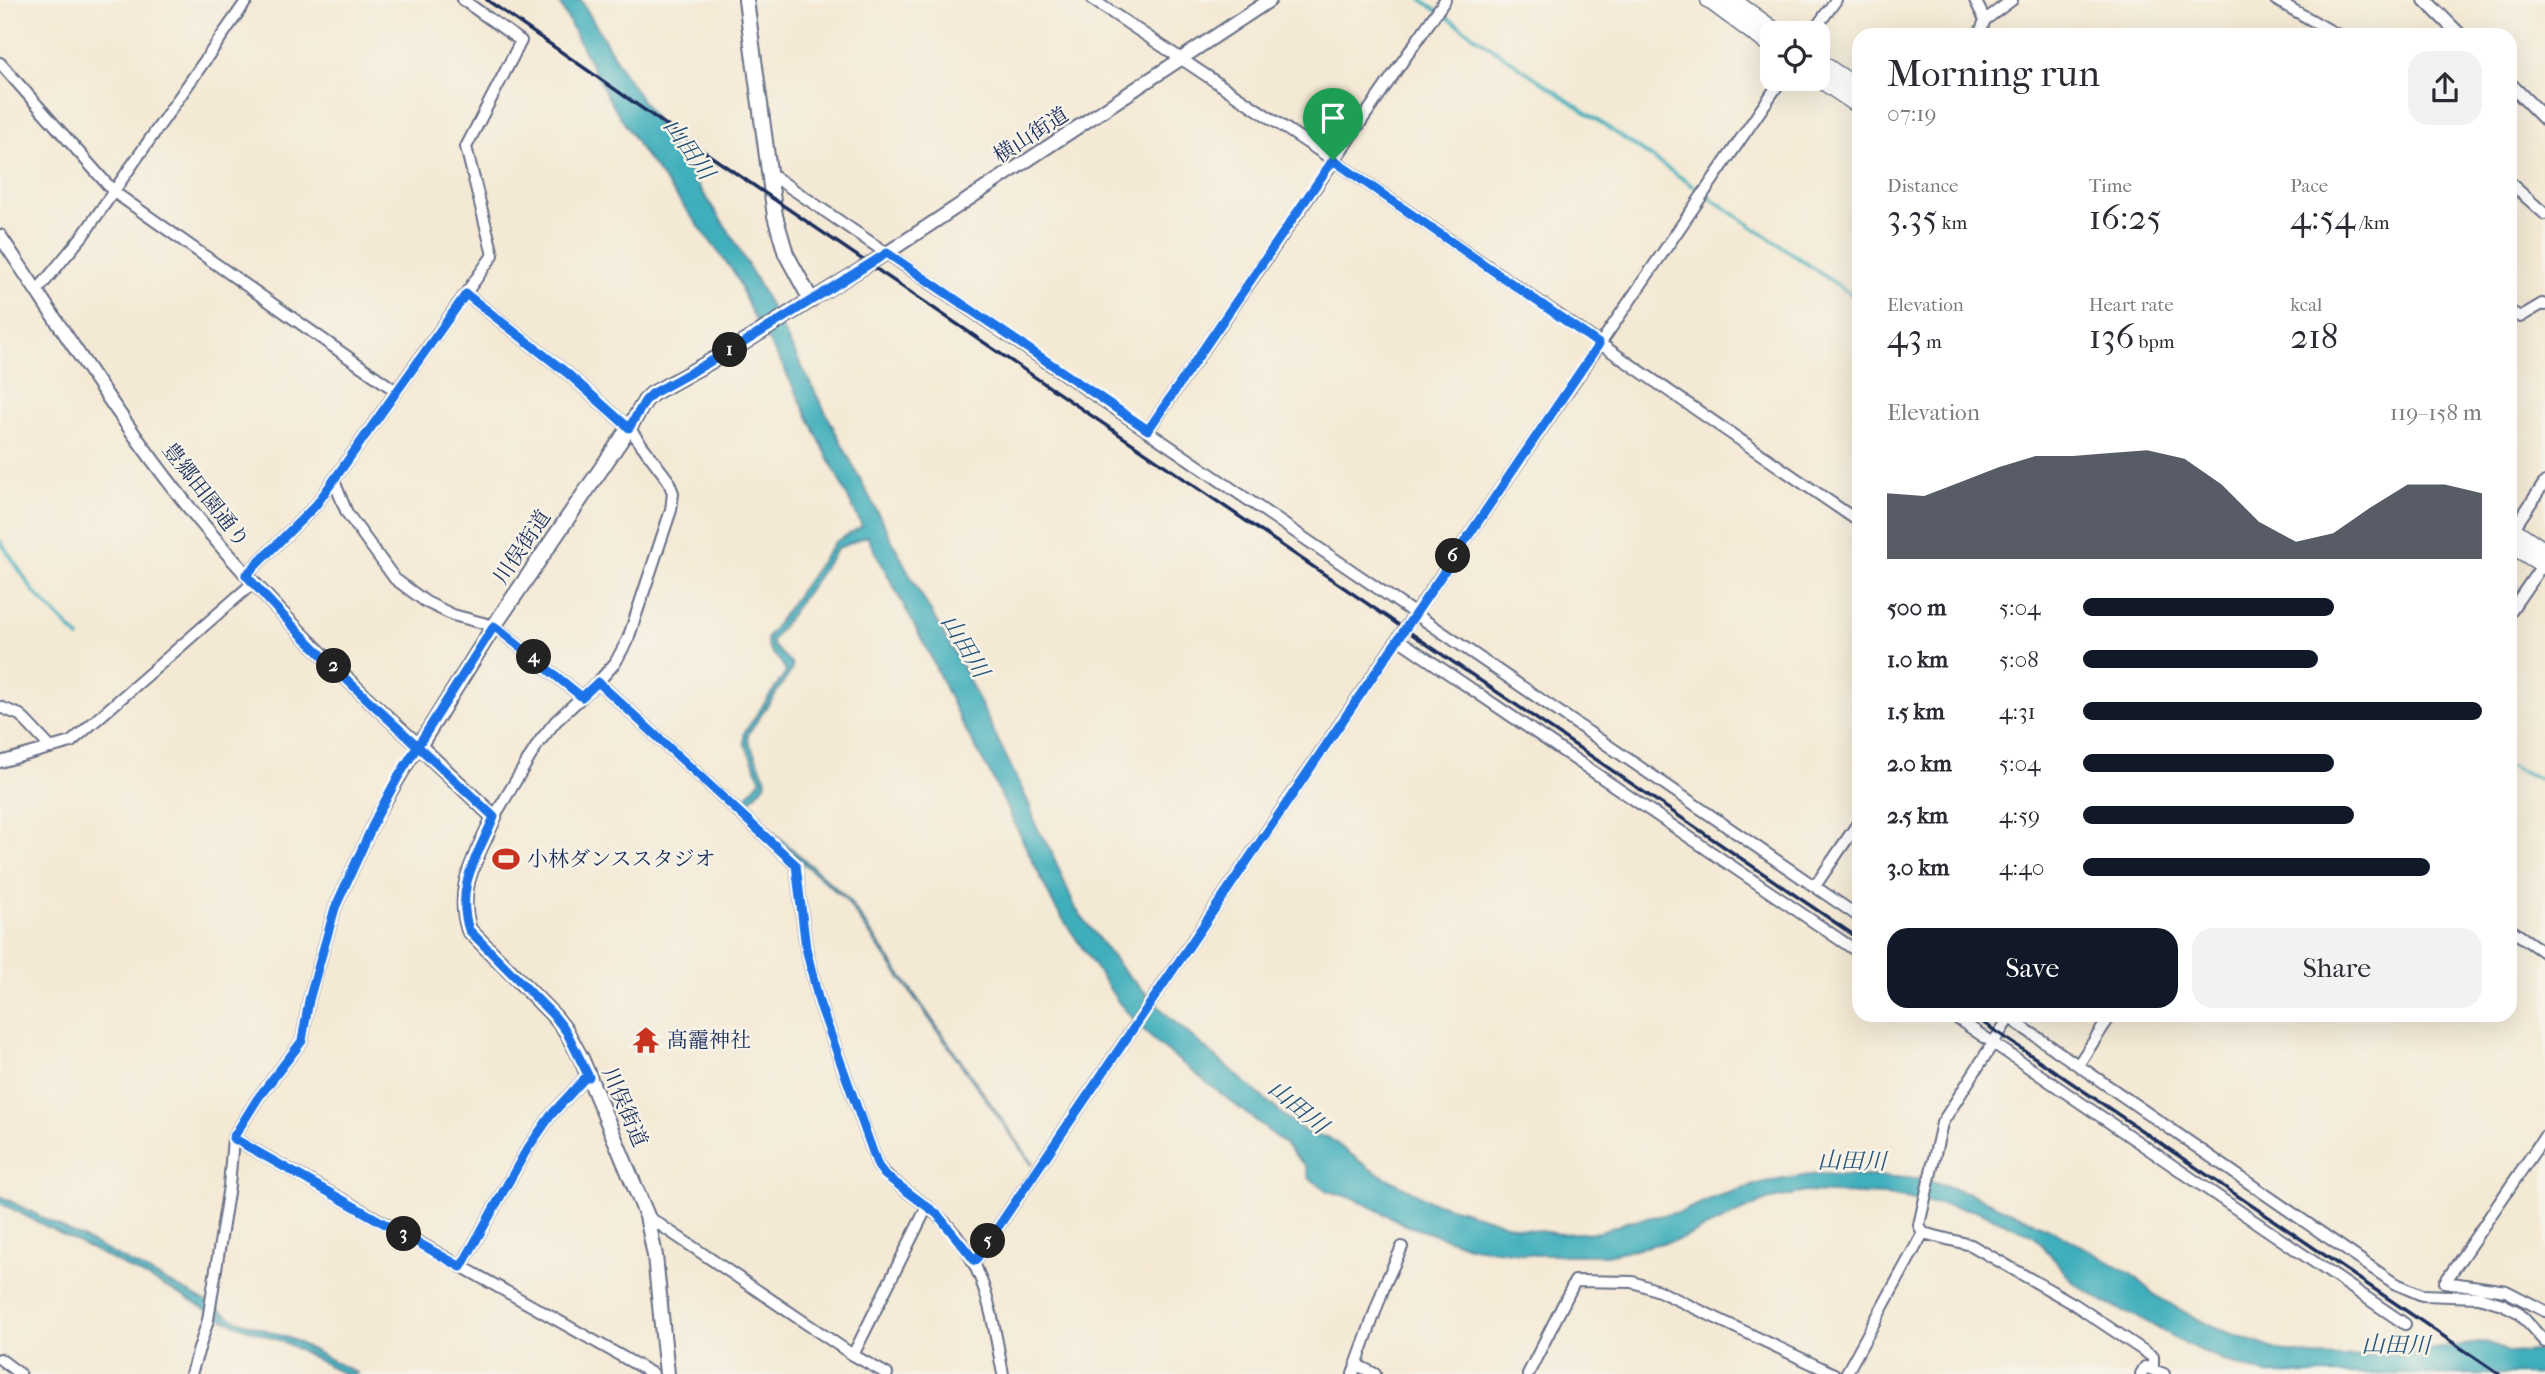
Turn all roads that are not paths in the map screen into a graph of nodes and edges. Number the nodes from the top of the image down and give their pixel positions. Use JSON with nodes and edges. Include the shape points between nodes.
{"nodes":[{"id":1,"x":247,"y":0,"type":"edge"},
{"id":2,"x":463,"y":0,"type":"edge"},
{"id":3,"x":746,"y":0,"type":"edge"},
{"id":4,"x":1093,"y":0,"type":"edge"},
{"id":5,"x":1270,"y":0,"type":"edge"},
{"id":6,"x":1445,"y":0,"type":"edge"},
{"id":7,"x":1709,"y":0,"type":"edge"},
{"id":8,"x":1732,"y":0,"type":"edge"},
{"id":9,"x":1836,"y":0,"type":"edge"},
{"id":10,"x":1975,"y":0,"type":"edge"},
{"id":11,"x":2012,"y":0,"type":"edge"},
{"id":12,"x":2276,"y":0,"type":"edge"},
{"id":13,"x":2425,"y":0,"type":"edge"},
{"id":14,"x":1985,"y":20,"type":"junction"},
{"id":15,"x":1761,"y":21,"type":"edge"},
{"id":16,"x":1821,"y":21,"type":"edge"},
{"id":17,"x":1982,"y":28,"type":"edge"},
{"id":18,"x":2326,"y":28,"type":"edge"},
{"id":19,"x":2453,"y":28,"type":"edge"},
{"id":20,"x":1760,"y":37,"type":"edge"},
{"id":21,"x":1181,"y":59,"type":"junction"},
{"id":22,"x":0,"y":62,"type":"edge"},
{"id":23,"x":1830,"y":69,"type":"edge"},
{"id":24,"x":1852,"y":84,"type":"edge"},
{"id":25,"x":1830,"y":86,"type":"edge"},
{"id":26,"x":1774,"y":91,"type":"edge"},
{"id":27,"x":2517,"y":91,"type":"edge"},
{"id":28,"x":1852,"y":101,"type":"edge"},
{"id":29,"x":2545,"y":119,"type":"edge"},
{"id":30,"x":1333,"y":160,"type":"junction"},
{"id":31,"x":769,"y":173,"type":"junction"},
{"id":32,"x":2517,"y":189,"type":"edge"},
{"id":33,"x":114,"y":192,"type":"junction"},
{"id":34,"x":2545,"y":214,"type":"edge"},
{"id":35,"x":1,"y":238,"type":"edge"},
{"id":36,"x":887,"y":253,"type":"junction"},
{"id":37,"x":37,"y":291,"type":"junction"},
{"id":38,"x":466,"y":294,"type":"junction"},
{"id":39,"x":811,"y":300,"type":"junction"},
{"id":40,"x":2545,"y":305,"type":"edge"},
{"id":41,"x":2517,"y":315,"type":"edge"},
{"id":42,"x":1599,"y":344,"type":"junction"},
{"id":43,"x":396,"y":391,"type":"junction"},
{"id":44,"x":629,"y":428,"type":"junction"},
{"id":45,"x":1148,"y":430,"type":"junction"},
{"id":46,"x":334,"y":481,"type":"junction"},
{"id":47,"x":2545,"y":482,"type":"edge"},
{"id":48,"x":1852,"y":517,"type":"edge"},
{"id":49,"x":2517,"y":524,"type":"edge"},
{"id":50,"x":2517,"y":540,"type":"edge"},
{"id":51,"x":2544,"y":561,"type":"edge"},
{"id":52,"x":249,"y":579,"type":"junction"},
{"id":53,"x":2517,"y":602,"type":"edge"},
{"id":54,"x":1416,"y":612,"type":"junction"},
{"id":55,"x":494,"y":626,"type":"junction"},
{"id":56,"x":1398,"y":639,"type":"junction"},
{"id":57,"x":598,"y":682,"type":"junction"},
{"id":58,"x":582,"y":697,"type":"junction"},
{"id":59,"x":0,"y":706,"type":"edge"},
{"id":60,"x":419,"y":747,"type":"junction"},
{"id":61,"x":51,"y":748,"type":"junction"},
{"id":62,"x":0,"y":762,"type":"edge"},
{"id":63,"x":494,"y":817,"type":"junction"},
{"id":64,"x":1852,"y":832,"type":"edge"},
{"id":65,"x":1815,"y":886,"type":"junction"},
{"id":66,"x":1852,"y":912,"type":"edge"},
{"id":67,"x":2517,"y":934,"type":"edge"},
{"id":68,"x":1852,"y":948,"type":"edge"},
{"id":69,"x":2545,"y":953,"type":"edge"},
{"id":70,"x":1962,"y":1022,"type":"edge"},
{"id":71,"x":2004,"y":1022,"type":"edge"},
{"id":72,"x":2016,"y":1022,"type":"edge"},
{"id":73,"x":2106,"y":1022,"type":"edge"},
{"id":74,"x":1992,"y":1042,"type":"junction"},
{"id":75,"x":2078,"y":1065,"type":"junction"},
{"id":76,"x":589,"y":1077,"type":"junction"},
{"id":77,"x":2545,"y":1136,"type":"edge"},
{"id":78,"x":233,"y":1138,"type":"junction"},
{"id":79,"x":927,"y":1207,"type":"junction"},
{"id":80,"x":647,"y":1216,"type":"junction"},
{"id":81,"x":1921,"y":1229,"type":"junction"},
{"id":82,"x":1402,"y":1247,"type":"dead end"},
{"id":83,"x":975,"y":1261,"type":"junction"},
{"id":84,"x":461,"y":1267,"type":"junction"},
{"id":85,"x":2545,"y":1311,"type":"edge"},
{"id":86,"x":2405,"y":1324,"type":"dead end"},
{"id":87,"x":2542,"y":1338,"type":"edge"},
{"id":88,"x":853,"y":1355,"type":"junction"},
{"id":89,"x":0,"y":1359,"type":"edge"},
{"id":90,"x":1355,"y":1369,"type":"edge"},
{"id":91,"x":2159,"y":1372,"type":"edge"},
{"id":92,"x":20,"y":1374,"type":"edge"},
{"id":93,"x":191,"y":1374,"type":"edge"},
{"id":94,"x":653,"y":1374,"type":"edge"},
{"id":95,"x":667,"y":1374,"type":"edge"},
{"id":96,"x":887,"y":1374,"type":"edge"},
{"id":97,"x":1003,"y":1374,"type":"edge"},
{"id":98,"x":1375,"y":1374,"type":"edge"},
{"id":99,"x":1528,"y":1374,"type":"edge"},
{"id":100,"x":1834,"y":1374,"type":"edge"},
{"id":101,"x":1846,"y":1374,"type":"edge"},
{"id":102,"x":2141,"y":1374,"type":"edge"}],
"edges":[{"from":1,"to":33,"type":"street"},
{"from":2,"to":38,"type":"street","via":[[521,41],[466,147],[493,255]]},
{"from":3,"to":31,"type":"main road"},
{"from":4,"to":21,"type":"street"},
{"from":5,"to":21,"type":"street","name":"横山街道"},
{"from":6,"to":30,"type":"street"},
{"from":7,"to":20,"type":"main road"},
{"from":8,"to":15,"type":"main road"},
{"from":9,"to":16,"type":"street"},
{"from":10,"to":14,"type":"street"},
{"from":11,"to":14,"type":"street"},
{"from":12,"to":18,"type":"street"},
{"from":13,"to":19,"type":"street"},
{"from":14,"to":17,"type":"street"},
{"from":21,"to":30,"type":"street"},
{"from":21,"to":36,"type":"street","name":"横山街道"},
{"from":22,"to":33,"type":"street"},
{"from":23,"to":24,"type":"main road"},
{"from":25,"to":28,"type":"main road"},
{"from":26,"to":42,"type":"street"},
{"from":27,"to":29,"type":"street"},
{"from":30,"to":42,"type":"street"},
{"from":30,"to":45,"type":"street"},
{"from":31,"to":36,"type":"street"},
{"from":31,"to":39,"type":"main road","via":[[779,234]]},
{"from":32,"to":34,"type":"street"},
{"from":33,"to":37,"type":"street"},
{"from":33,"to":43,"type":"street"},
{"from":35,"to":37,"type":"street","name":"豊郷田園通り"},
{"from":36,"to":39,"type":"street","name":"横山街道"},
{"from":36,"to":45,"type":"street"},
{"from":37,"to":52,"type":"street","name":"豊郷田園通り","via":[[134,432]]},
{"from":38,"to":43,"type":"street"},
{"from":38,"to":44,"type":"street"},
{"from":39,"to":44,"type":"main road","name":"川俣街道","via":[[652,394]]},
{"from":40,"to":41,"type":"street"},
{"from":42,"to":48,"type":"street"},
{"from":42,"to":54,"type":"street"},
{"from":43,"to":46,"type":"street"},
{"from":44,"to":55,"type":"main road","name":"川俣街道"},
{"from":44,"to":57,"type":"street","name":"川俣街道","via":[[668,480],[673,494],[628,639]]},
{"from":45,"to":54,"type":"street"},
{"from":46,"to":52,"type":"street"},
{"from":46,"to":55,"type":"street","via":[[348,513],[395,579],[453,615]]},
{"from":47,"to":49,"type":"street"},
{"from":50,"to":51,"type":"main road"},
{"from":51,"to":53,"type":"street"},
{"from":52,"to":60,"type":"street","name":"豊郷田園通り"},
{"from":52,"to":61,"type":"street","via":[[71,742]]},
{"from":54,"to":56,"type":"street"},
{"from":54,"to":65,"type":"street"},
{"from":55,"to":58,"type":"street"},
{"from":55,"to":60,"type":"main road","name":"川俣街道"},
{"from":56,"to":68,"type":"street"},
{"from":56,"to":83,"type":"street"},
{"from":57,"to":58,"type":"street","name":"川俣街道"},
{"from":57,"to":79,"type":"street","via":[[796,865],[806,948],[819,1002],[878,1166]]},
{"from":58,"to":63,"type":"street","name":"川俣街道","via":[[539,742]]},
{"from":59,"to":61,"type":"street","via":[[20,715]]},
{"from":60,"to":63,"type":"main road"},
{"from":60,"to":78,"type":"street","via":[[377,816],[335,908],[302,1041]]},
{"from":61,"to":62,"type":"street"},
{"from":63,"to":76,"type":"main road","name":"川俣街道","via":[[463,896],[469,930],[555,1017]]},
{"from":64,"to":65,"type":"street"},
{"from":65,"to":66,"type":"street"},
{"from":67,"to":69,"type":"street"},
{"from":70,"to":74,"type":"street"},
{"from":71,"to":74,"type":"street"},
{"from":72,"to":75,"type":"street"},
{"from":73,"to":75,"type":"street"},
{"from":74,"to":81,"type":"street","via":[[1942,1123]]},
{"from":74,"to":86,"type":"street"},
{"from":75,"to":87,"type":"street","via":[[2394,1283],[2423,1295],[2479,1297],[2502,1304],[2518,1312]]},
{"from":76,"to":80,"type":"main road","name":"川俣街道"},
{"from":76,"to":84,"type":"street","via":[[551,1115],[526,1151]]},
{"from":77,"to":85,"type":"street","via":[[2445,1282],[2506,1291]]},
{"from":78,"to":84,"type":"street"},
{"from":78,"to":93,"type":"street","via":[[208,1320]]},
{"from":79,"to":83,"type":"street"},
{"from":79,"to":88,"type":"street"},
{"from":80,"to":88,"type":"street"},
{"from":80,"to":95,"type":"main road","name":"川俣街道"},
{"from":81,"to":91,"type":"street","via":[[1971,1245],[2064,1298],[2153,1357]]},
{"from":81,"to":101,"type":"street"},
{"from":82,"to":90,"type":"street"},
{"from":83,"to":97,"type":"street","via":[[985,1285]]},
{"from":84,"to":94,"type":"street"},
{"from":88,"to":96,"type":"street"},
{"from":89,"to":92,"type":"street"},
{"from":90,"to":98,"type":"street"},
{"from":91,"to":102,"type":"street","via":[[2145,1367]]},
{"from":99,"to":100,"type":"street","via":[[1575,1281],[1633,1282],[1659,1291]]}]}
